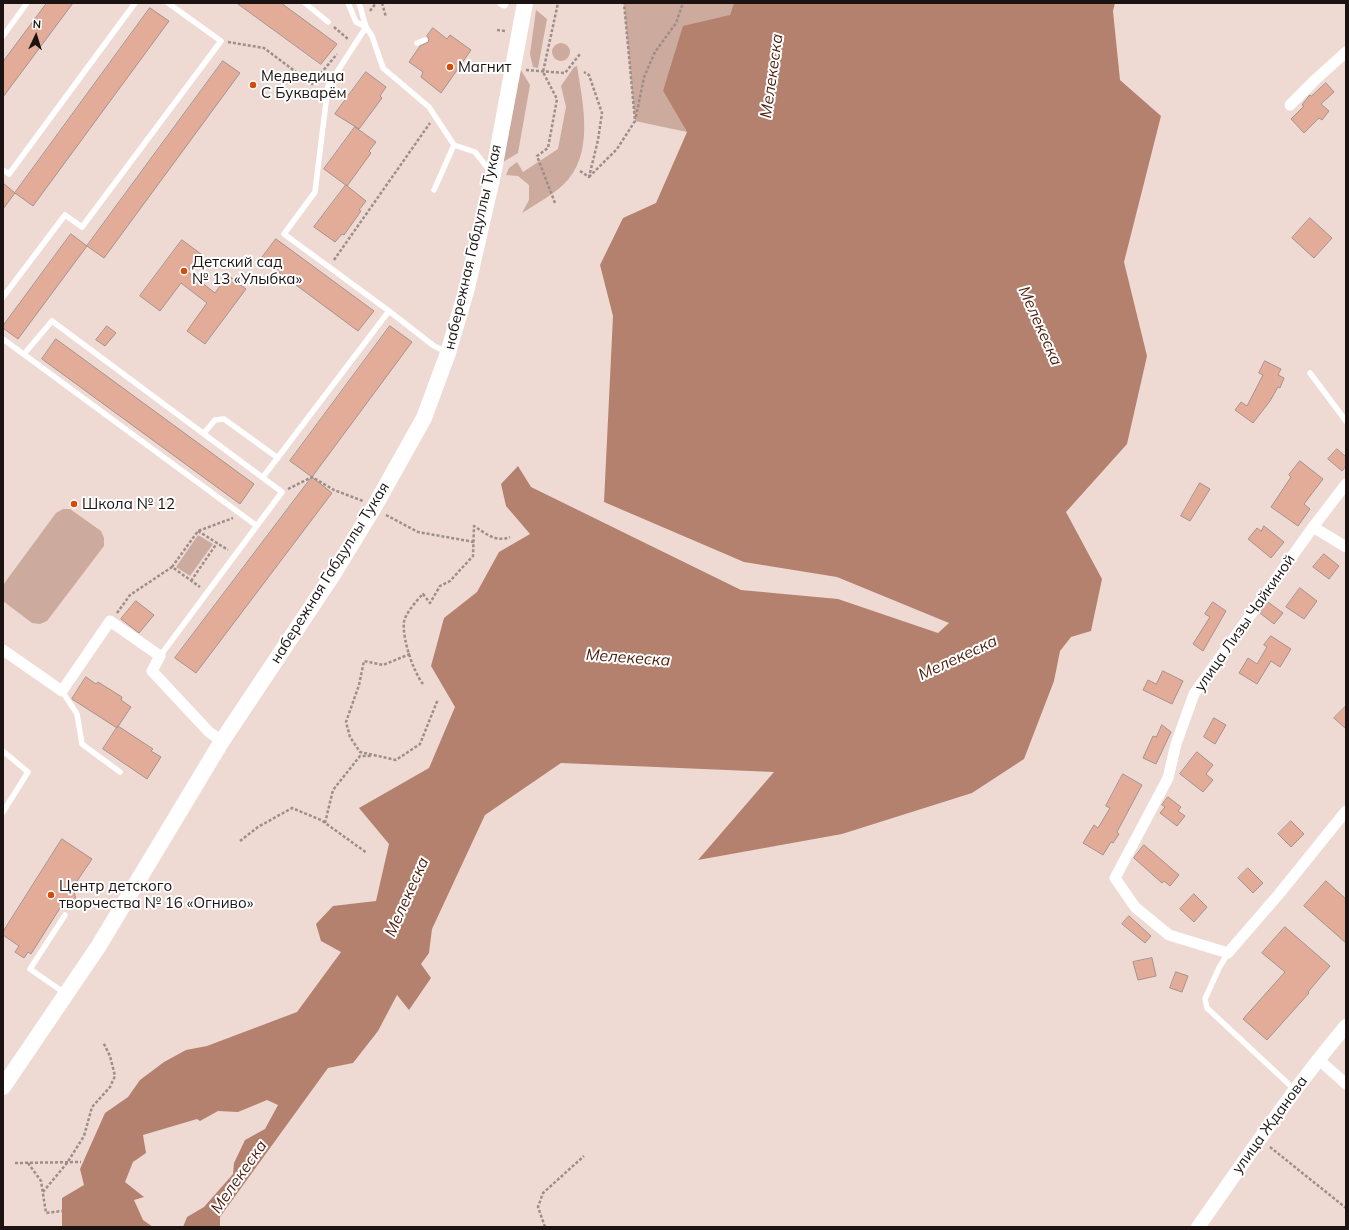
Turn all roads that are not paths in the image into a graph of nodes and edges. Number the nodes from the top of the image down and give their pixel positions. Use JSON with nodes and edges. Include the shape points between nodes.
{"nodes":[{"id":1,"x":27,"y":3,"type":"edge"},
{"id":2,"x":135,"y":3,"type":"edge"},
{"id":3,"x":168,"y":3,"type":"edge"},
{"id":4,"x":305,"y":3,"type":"edge"},
{"id":5,"x":348,"y":3,"type":"edge"},
{"id":6,"x":359,"y":3,"type":"edge"},
{"id":7,"x":525,"y":3,"type":"edge"},
{"id":8,"x":328,"y":22,"type":"road end"},
{"id":9,"x":363,"y":23,"type":"junction"},
{"id":10,"x":3,"y":36,"type":"edge"},
{"id":11,"x":425,"y":40,"type":"dead end"},
{"id":12,"x":417,"y":43,"type":"dead end"},
{"id":13,"x":1346,"y":52,"type":"edge"},
{"id":14,"x":1290,"y":105,"type":"dead end"},
{"id":15,"x":454,"y":145,"type":"junction"},
{"id":16,"x":3,"y":170,"type":"edge"},
{"id":17,"x":493,"y":175,"type":"junction"},
{"id":18,"x":434,"y":190,"type":"dead end"},
{"id":19,"x":3,"y":298,"type":"edge"},
{"id":20,"x":389,"y":311,"type":"junction"},
{"id":21,"x":3,"y":339,"type":"edge"},
{"id":22,"x":448,"y":353,"type":"junction"},
{"id":23,"x":24,"y":354,"type":"junction"},
{"id":24,"x":1310,"y":373,"type":"dead end"},
{"id":25,"x":1346,"y":421,"type":"edge"},
{"id":26,"x":204,"y":433,"type":"junction"},
{"id":27,"x":278,"y":458,"type":"junction"},
{"id":28,"x":263,"y":477,"type":"junction"},
{"id":29,"x":1346,"y":484,"type":"edge"},
{"id":30,"x":258,"y":526,"type":"junction"},
{"id":31,"x":1313,"y":527,"type":"junction"},
{"id":32,"x":1346,"y":547,"type":"edge"},
{"id":33,"x":3,"y":650,"type":"edge"},
{"id":34,"x":160,"y":656,"type":"junction"},
{"id":35,"x":62,"y":691,"type":"junction"},
{"id":36,"x":222,"y":741,"type":"junction"},
{"id":37,"x":3,"y":751,"type":"edge"},
{"id":38,"x":120,"y":772,"type":"dead end"},
{"id":39,"x":1346,"y":811,"type":"edge"},
{"id":40,"x":3,"y":812,"type":"edge"},
{"id":41,"x":65,"y":915,"type":"dead end"},
{"id":42,"x":1228,"y":953,"type":"junction"},
{"id":43,"x":66,"y":994,"type":"junction"},
{"id":44,"x":1346,"y":1026,"type":"edge"},
{"id":45,"x":1318,"y":1059,"type":"junction"},
{"id":46,"x":1346,"y":1084,"type":"edge"},
{"id":47,"x":3,"y":1087,"type":"edge"},
{"id":48,"x":1296,"y":1090,"type":"junction"},
{"id":49,"x":1198,"y":1227,"type":"edge"}],
"edges":[{"from":1,"to":10,"type":"lane"},
{"from":2,"to":16,"type":"lane","via":[[9,174]]},
{"from":3,"to":19,"type":"lane","via":[[220,41],[82,227],[65,215]]},
{"from":4,"to":8,"type":"lane"},
{"from":5,"to":9,"type":"lane","via":[[356,22]]},
{"from":6,"to":9,"type":"lane"},
{"from":7,"to":17,"type":"main road","name":"набережная Габдуллы Тукая"},
{"from":9,"to":15,"type":"lane","via":[[372,36],[383,68],[429,107]]},
{"from":9,"to":20,"type":"lane","via":[[328,86],[315,192],[284,234]]},
{"from":11,"to":12,"type":"lane"},
{"from":13,"to":14,"type":"street"},
{"from":15,"to":17,"type":"lane","via":[[475,152]]},
{"from":15,"to":18,"type":"lane"},
{"from":17,"to":22,"type":"main road","name":"набережная Габдуллы Тукая","via":[[467,288]]},
{"from":20,"to":22,"type":"lane","via":[[434,346]]},
{"from":20,"to":27,"type":"lane"},
{"from":21,"to":23,"type":"lane"},
{"from":22,"to":36,"type":"main road","name":"набережная Габдуллы Тукая","via":[[424,418],[373,508],[332,576]]},
{"from":23,"to":26,"type":"lane","via":[[52,321]]},
{"from":23,"to":30,"type":"lane"},
{"from":24,"to":25,"type":"lane"},
{"from":26,"to":27,"type":"lane","via":[[215,420],[224,419]]},
{"from":26,"to":28,"type":"lane"},
{"from":27,"to":28,"type":"lane"},
{"from":28,"to":30,"type":"lane","via":[[282,492]]},
{"from":29,"to":31,"type":"street","name":"улица Лизы Чайкиной"},
{"from":30,"to":34,"type":"lane"},
{"from":31,"to":32,"type":"street"},
{"from":31,"to":42,"type":"street","name":"улица Лизы Чайкиной","via":[[1194,694],[1176,744],[1168,778],[1115,878],[1135,907],[1169,935]]},
{"from":33,"to":35,"type":"street"},
{"from":34,"to":35,"type":"street","via":[[110,621]]},
{"from":34,"to":36,"type":"street","via":[[152,671],[209,732]]},
{"from":35,"to":38,"type":"lane","via":[[77,714],[82,744]]},
{"from":36,"to":43,"type":"main road","name":"набережная Габдуллы Тукая","via":[[98,947]]},
{"from":37,"to":40,"type":"lane","via":[[28,772]]},
{"from":39,"to":42,"type":"street"},
{"from":41,"to":43,"type":"lane","via":[[30,969]]},
{"from":42,"to":48,"type":"lane","via":[[1205,998],[1207,1008]]},
{"from":43,"to":47,"type":"main road","name":"набережная Габдуллы Тукая"},
{"from":44,"to":45,"type":"street","name":"улица Жданова"},
{"from":45,"to":46,"type":"street"},
{"from":45,"to":48,"type":"street","name":"улица Жданова"},
{"from":48,"to":49,"type":"street","name":"улица Жданова"}]}
